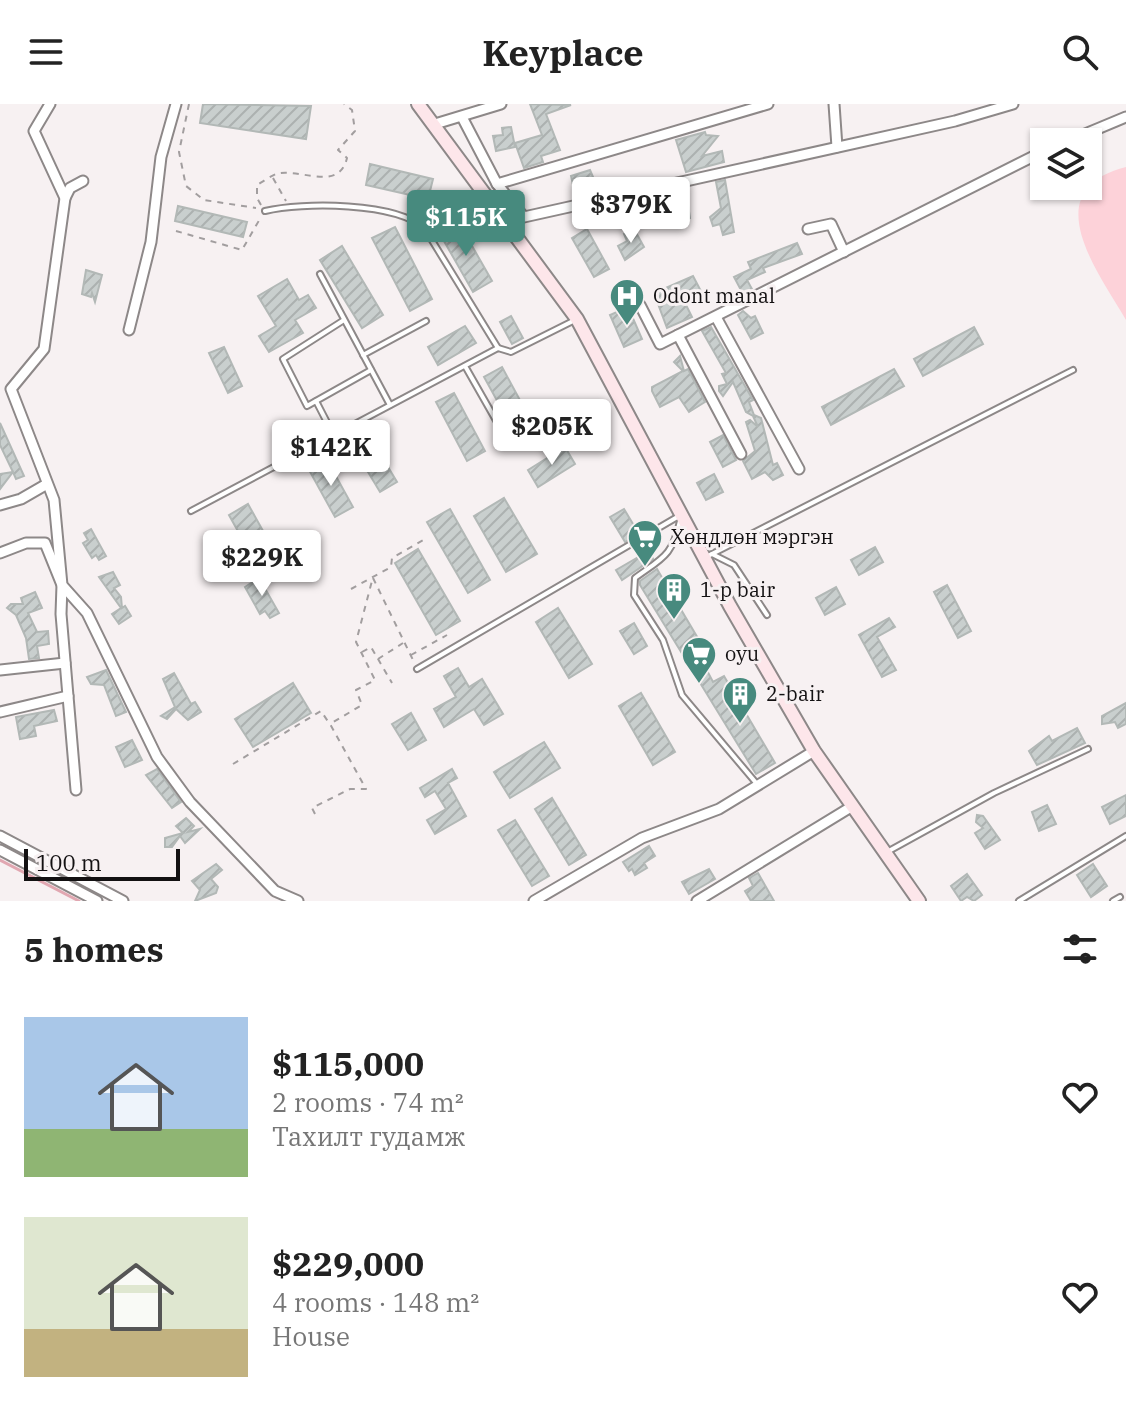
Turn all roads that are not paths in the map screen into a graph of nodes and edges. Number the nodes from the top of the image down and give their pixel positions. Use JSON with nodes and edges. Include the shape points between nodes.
{"nodes":[{"id":1,"x":50,"y":104,"type":"edge"},
{"id":2,"x":176,"y":104,"type":"edge"},
{"id":3,"x":418,"y":104,"type":"edge"},
{"id":4,"x":501,"y":104,"type":"edge"},
{"id":5,"x":768,"y":104,"type":"edge"},
{"id":6,"x":834,"y":104,"type":"edge"},
{"id":7,"x":1013,"y":104,"type":"edge"},
{"id":8,"x":462,"y":117,"type":"junction"},
{"id":9,"x":1126,"y":117,"type":"edge"},
{"id":10,"x":435,"y":124,"type":"junction"},
{"id":11,"x":1100,"y":128,"type":"edge"},
{"id":12,"x":837,"y":147,"type":"junction"},
{"id":13,"x":1030,"y":158,"type":"edge"},
{"id":14,"x":83,"y":181,"type":"dead end"},
{"id":15,"x":497,"y":184,"type":"junction"},
{"id":16,"x":65,"y":198,"type":"junction"},
{"id":17,"x":265,"y":211,"type":"road end"},
{"id":18,"x":808,"y":229,"type":"dead end"},
{"id":19,"x":844,"y":252,"type":"junction"},
{"id":20,"x":320,"y":274,"type":"dead end"},
{"id":21,"x":640,"y":305,"type":"dead end"},
{"id":22,"x":716,"y":317,"type":"junction"},
{"id":23,"x":577,"y":319,"type":"junction"},
{"id":24,"x":344,"y":320,"type":"junction"},
{"id":25,"x":426,"y":321,"type":"dead end"},
{"id":26,"x":129,"y":330,"type":"dead end"},
{"id":27,"x":678,"y":335,"type":"junction"},
{"id":28,"x":498,"y":348,"type":"junction"},
{"id":29,"x":363,"y":355,"type":"junction"},
{"id":30,"x":465,"y":366,"type":"junction"},
{"id":31,"x":371,"y":370,"type":"junction"},
{"id":32,"x":1073,"y":370,"type":"dead end"},
{"id":33,"x":316,"y":401,"type":"junction"},
{"id":34,"x":390,"y":405,"type":"junction"},
{"id":35,"x":334,"y":435,"type":"junction"},
{"id":36,"x":506,"y":438,"type":"dead end"},
{"id":37,"x":741,"y":454,"type":"dead end"},
{"id":38,"x":799,"y":469,"type":"dead end"},
{"id":39,"x":47,"y":484,"type":"junction"},
{"id":40,"x":0,"y":505,"type":"edge"},
{"id":41,"x":191,"y":511,"type":"dead end"},
{"id":42,"x":681,"y":515,"type":"junction"},
{"id":43,"x":0,"y":553,"type":"edge"},
{"id":44,"x":708,"y":556,"type":"junction"},
{"id":45,"x":62,"y":585,"type":"junction"},
{"id":46,"x":767,"y":615,"type":"dead end"},
{"id":47,"x":65,"y":663,"type":"junction"},
{"id":48,"x":417,"y":669,"type":"road end"},
{"id":49,"x":0,"y":670,"type":"edge"},
{"id":50,"x":68,"y":696,"type":"junction"},
{"id":51,"x":0,"y":712,"type":"edge"},
{"id":52,"x":1088,"y":749,"type":"dead end"},
{"id":53,"x":814,"y":751,"type":"junction"},
{"id":54,"x":760,"y":787,"type":"junction"},
{"id":55,"x":76,"y":790,"type":"dead end"},
{"id":56,"x":851,"y":807,"type":"junction"},
{"id":57,"x":0,"y":836,"type":"edge"},
{"id":58,"x":1126,"y":836,"type":"edge"},
{"id":59,"x":0,"y":850,"type":"edge"},
{"id":60,"x":884,"y":853,"type":"junction"},
{"id":61,"x":1120,"y":897,"type":"dead end"},
{"id":62,"x":97,"y":901,"type":"edge"},
{"id":63,"x":123,"y":901,"type":"edge"},
{"id":64,"x":298,"y":901,"type":"edge"},
{"id":65,"x":534,"y":901,"type":"edge"},
{"id":66,"x":697,"y":901,"type":"edge"},
{"id":67,"x":919,"y":901,"type":"edge"},
{"id":68,"x":1019,"y":901,"type":"edge"},
{"id":69,"x":1113,"y":901,"type":"edge"}],
"edges":[{"from":1,"to":16,"type":"street","via":[[34,131]]},
{"from":2,"to":26,"type":"street"},
{"from":3,"to":10,"type":"main road"},
{"from":4,"to":8,"type":"street"},
{"from":5,"to":15,"type":"street"},
{"from":6,"to":12,"type":"street"},
{"from":7,"to":12,"type":"street"},
{"from":8,"to":10,"type":"street"},
{"from":8,"to":15,"type":"street"},
{"from":9,"to":11,"type":"street"},
{"from":10,"to":23,"type":"main road"},
{"from":12,"to":15,"type":"street","via":[[524,217]]},
{"from":13,"to":19,"type":"street"},
{"from":14,"to":16,"type":"street"},
{"from":16,"to":39,"type":"street","via":[[44,349],[11,389]]},
{"from":17,"to":28,"type":"lane","via":[[289,205],[395,212],[415,220]]},
{"from":18,"to":19,"type":"street","via":[[831,224]]},
{"from":19,"to":22,"type":"street"},
{"from":20,"to":24,"type":"lane"},
{"from":21,"to":27,"type":"street","via":[[660,344]]},
{"from":22,"to":27,"type":"street"},
{"from":22,"to":38,"type":"street"},
{"from":23,"to":28,"type":"lane","via":[[511,352]]},
{"from":23,"to":42,"type":"main road"},
{"from":24,"to":29,"type":"lane"},
{"from":24,"to":33,"type":"lane","via":[[283,359],[307,406]]},
{"from":25,"to":29,"type":"lane"},
{"from":27,"to":37,"type":"street"},
{"from":28,"to":30,"type":"lane"},
{"from":29,"to":31,"type":"lane"},
{"from":30,"to":34,"type":"lane"},
{"from":30,"to":36,"type":"lane"},
{"from":31,"to":33,"type":"lane"},
{"from":31,"to":34,"type":"lane"},
{"from":32,"to":44,"type":"lane"},
{"from":33,"to":35,"type":"lane"},
{"from":34,"to":35,"type":"lane"},
{"from":35,"to":41,"type":"lane"},
{"from":39,"to":40,"type":"street"},
{"from":39,"to":45,"type":"street","via":[[54,500]]},
{"from":42,"to":44,"type":"main road"},
{"from":42,"to":48,"type":"lane"},
{"from":42,"to":54,"type":"lane","via":[[672,549],[635,578],[634,595],[663,640],[682,695]]},
{"from":43,"to":45,"type":"street","via":[[26,543],[45,543]]},
{"from":44,"to":46,"type":"lane","via":[[734,565]]},
{"from":44,"to":53,"type":"main road"},
{"from":45,"to":47,"type":"street"},
{"from":45,"to":64,"type":"street","via":[[87,613],[134,715],[181,790],[275,891]]},
{"from":47,"to":49,"type":"street"},
{"from":47,"to":50,"type":"street"},
{"from":50,"to":51,"type":"street"},
{"from":50,"to":55,"type":"street"},
{"from":52,"to":60,"type":"lane"},
{"from":53,"to":54,"type":"street"},
{"from":53,"to":56,"type":"main road"},
{"from":54,"to":65,"type":"street","via":[[642,838]]},
{"from":56,"to":60,"type":"main road"},
{"from":56,"to":66,"type":"street"},
{"from":57,"to":63,"type":"street"},
{"from":58,"to":68,"type":"lane"},
{"from":59,"to":62,"type":"street"},
{"from":60,"to":67,"type":"main road"},
{"from":61,"to":69,"type":"lane"}]}
